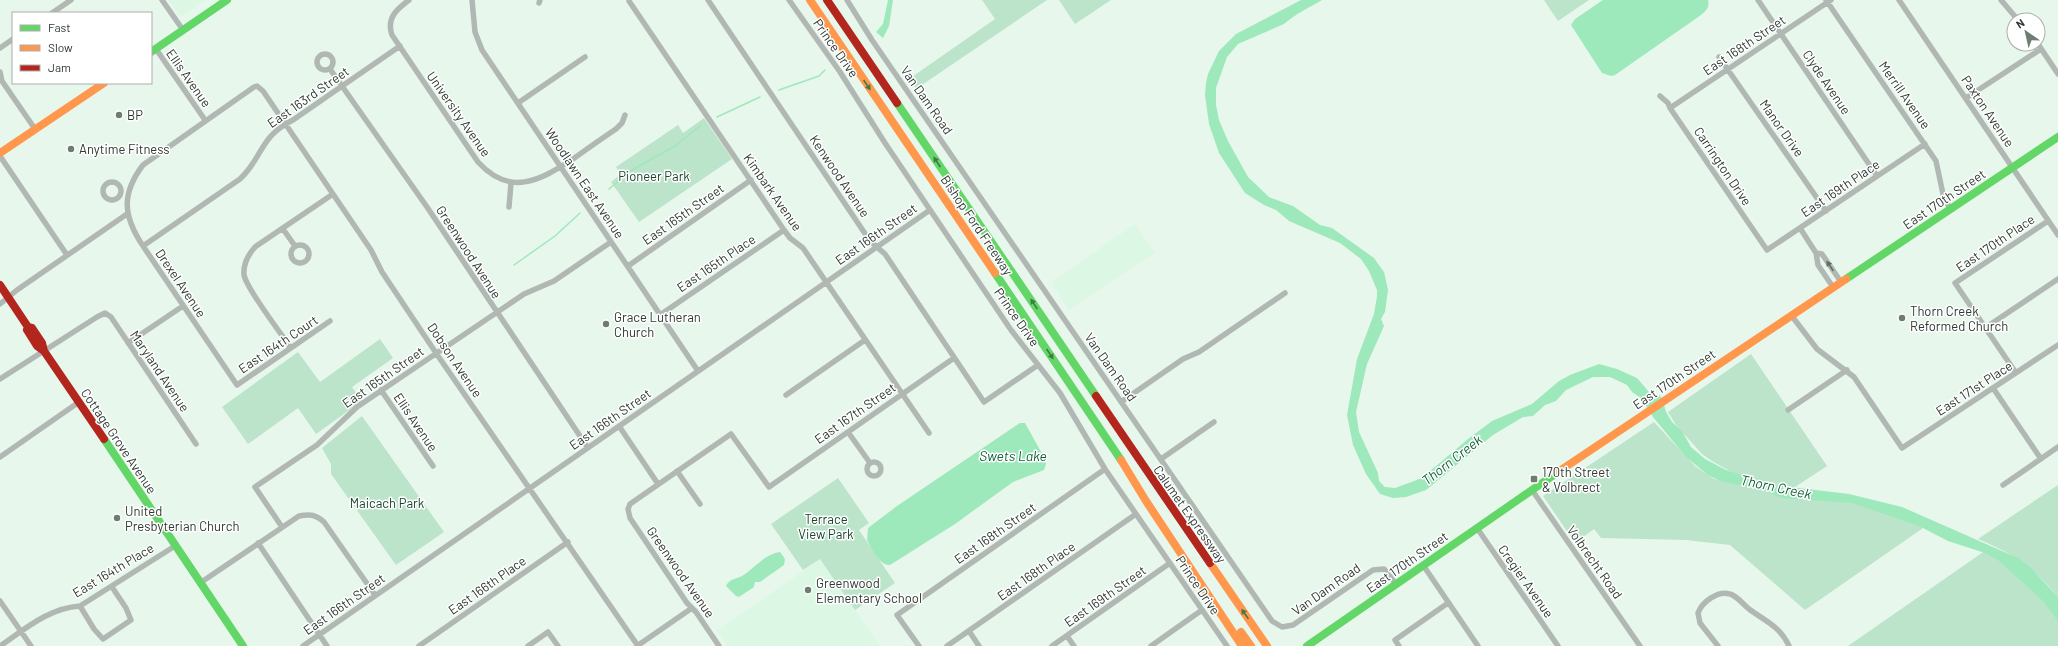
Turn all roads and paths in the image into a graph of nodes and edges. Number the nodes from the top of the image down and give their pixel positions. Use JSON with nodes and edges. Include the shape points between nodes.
{"nodes":[{"id":1,"x":71,"y":0,"type":"edge"},
{"id":2,"x":162,"y":0,"type":"edge"},
{"id":3,"x":226,"y":0,"type":"edge"},
{"id":4,"x":409,"y":0,"type":"edge"},
{"id":5,"x":472,"y":0,"type":"edge"},
{"id":6,"x":629,"y":0,"type":"edge"},
{"id":7,"x":708,"y":0,"type":"edge"},
{"id":8,"x":789,"y":0,"type":"edge"},
{"id":9,"x":827,"y":0,"type":"edge"},
{"id":10,"x":831,"y":0,"type":"edge"},
{"id":11,"x":847,"y":0,"type":"edge"},
{"id":12,"x":1758,"y":0,"type":"edge"},
{"id":13,"x":1898,"y":0,"type":"edge"},
{"id":14,"x":2001,"y":0,"type":"edge"},
{"id":15,"x":1828,"y":1,"type":"edge"},
{"id":16,"x":811,"y":2,"type":"edge"},
{"id":17,"x":53,"y":12,"type":"edge"},
{"id":18,"x":2011,"y":12,"type":"edge"},
{"id":19,"x":841,"y":20,"type":"junction"},
{"id":20,"x":183,"y":30,"type":"junction"},
{"id":21,"x":1780,"y":34,"type":"junction"},
{"id":22,"x":12,"y":40,"type":"edge"},
{"id":23,"x":400,"y":46,"type":"junction"},
{"id":24,"x":0,"y":48,"type":"edge"},
{"id":25,"x":153,"y":50,"type":"edge"},
{"id":26,"x":2031,"y":52,"type":"edge"},
{"id":27,"x":2043,"y":52,"type":"edge"},
{"id":28,"x":585,"y":57,"type":"dead end"},
{"id":29,"x":1719,"y":57,"type":"dead end"},
{"id":30,"x":330,"y":69,"type":"dead end"},
{"id":31,"x":1728,"y":69,"type":"junction"},
{"id":32,"x":0,"y":72,"type":"edge"},
{"id":33,"x":2058,"y":74,"type":"edge"},
{"id":34,"x":102,"y":84,"type":"edge"},
{"id":35,"x":257,"y":86,"type":"joint"},
{"id":36,"x":342,"y":86,"type":"junction"},
{"id":37,"x":1660,"y":96,"type":"dead end"},
{"id":38,"x":1966,"y":98,"type":"junction"},
{"id":39,"x":518,"y":104,"type":"junction"},
{"id":40,"x":1670,"y":108,"type":"junction"},
{"id":41,"x":625,"y":115,"type":"dead end"},
{"id":42,"x":205,"y":120,"type":"junction"},
{"id":43,"x":286,"y":124,"type":"junction"},
{"id":44,"x":35,"y":129,"type":"junction"},
{"id":45,"x":2058,"y":138,"type":"edge"},
{"id":46,"x":1925,"y":144,"type":"junction"},
{"id":47,"x":0,"y":153,"type":"edge"},
{"id":48,"x":0,"y":156,"type":"edge"},
{"id":49,"x":561,"y":167,"type":"junction"},
{"id":50,"x":2013,"y":168,"type":"junction"},
{"id":51,"x":1877,"y":176,"type":"junction"},
{"id":52,"x":751,"y":180,"type":"junction"},
{"id":53,"x":511,"y":183,"type":"junction"},
{"id":54,"x":121,"y":193,"type":"dead end"},
{"id":55,"x":128,"y":194,"type":"junction"},
{"id":56,"x":333,"y":194,"type":"junction"},
{"id":57,"x":509,"y":207,"type":"dead end"},
{"id":58,"x":1950,"y":209,"type":"junction"},
{"id":59,"x":930,"y":210,"type":"junction"},
{"id":60,"x":1826,"y":211,"type":"junction"},
{"id":61,"x":127,"y":214,"type":"junction"},
{"id":62,"x":2048,"y":221,"type":"junction"},
{"id":63,"x":1800,"y":228,"type":"junction"},
{"id":64,"x":283,"y":229,"type":"junction"},
{"id":65,"x":784,"y":230,"type":"junction"},
{"id":66,"x":2058,"y":234,"type":"edge"},
{"id":67,"x":611,"y":242,"type":"junction"},
{"id":68,"x":143,"y":246,"type":"junction"},
{"id":69,"x":295,"y":246,"type":"dead end"},
{"id":70,"x":877,"y":247,"type":"junction"},
{"id":71,"x":1767,"y":250,"type":"joint"},
{"id":72,"x":1816,"y":253,"type":"junction"},
{"id":73,"x":68,"y":255,"type":"junction"},
{"id":74,"x":628,"y":266,"type":"junction"},
{"id":75,"x":2058,"y":279,"type":"edge"},
{"id":76,"x":827,"y":282,"type":"junction"},
{"id":77,"x":1841,"y":282,"type":"junction"},
{"id":78,"x":0,"y":285,"type":"edge"},
{"id":79,"x":1833,"y":288,"type":"junction"},
{"id":80,"x":1285,"y":293,"type":"dead end"},
{"id":81,"x":8,"y":297,"type":"junction"},
{"id":82,"x":0,"y":304,"type":"edge"},
{"id":83,"x":183,"y":306,"type":"junction"},
{"id":84,"x":496,"y":313,"type":"junction"},
{"id":85,"x":660,"y":315,"type":"junction"},
{"id":86,"x":1792,"y":315,"type":"junction"},
{"id":87,"x":330,"y":321,"type":"dead end"},
{"id":88,"x":1985,"y":328,"type":"junction"},
{"id":89,"x":865,"y":340,"type":"junction"},
{"id":90,"x":128,"y":343,"type":"junction"},
{"id":91,"x":2058,"y":345,"type":"edge"},
{"id":92,"x":291,"y":348,"type":"junction"},
{"id":93,"x":44,"y":351,"type":"junction"},
{"id":94,"x":436,"y":353,"type":"junction"},
{"id":95,"x":954,"y":358,"type":"junction"},
{"id":96,"x":1038,"y":365,"type":"junction"},
{"id":97,"x":1847,"y":370,"type":"junction"},
{"id":98,"x":698,"y":371,"type":"junction"},
{"id":99,"x":2016,"y":373,"type":"junction"},
{"id":100,"x":0,"y":379,"type":"edge"},
{"id":101,"x":237,"y":385,"type":"joint"},
{"id":102,"x":1993,"y":388,"type":"junction"},
{"id":103,"x":381,"y":390,"type":"junction"},
{"id":104,"x":902,"y":394,"type":"junction"},
{"id":105,"x":1095,"y":394,"type":"junction"},
{"id":106,"x":786,"y":395,"type":"dead end"},
{"id":107,"x":79,"y":402,"type":"junction"},
{"id":108,"x":1121,"y":402,"type":"junction"},
{"id":109,"x":1788,"y":410,"type":"dead end"},
{"id":110,"x":1214,"y":422,"type":"dead end"},
{"id":111,"x":619,"y":426,"type":"junction"},
{"id":112,"x":848,"y":432,"type":"junction"},
{"id":113,"x":929,"y":433,"type":"dead end"},
{"id":114,"x":196,"y":444,"type":"dead end"},
{"id":115,"x":2058,"y":447,"type":"edge"},
{"id":116,"x":588,"y":448,"type":"junction"},
{"id":117,"x":0,"y":457,"type":"edge"},
{"id":118,"x":1161,"y":459,"type":"junction"},
{"id":119,"x":2041,"y":459,"type":"junction"},
{"id":120,"x":870,"y":463,"type":"dead end"},
{"id":121,"x":1124,"y":464,"type":"junction"},
{"id":122,"x":433,"y":466,"type":"dead end"},
{"id":123,"x":1106,"y":469,"type":"junction"},
{"id":124,"x":677,"y":471,"type":"junction"},
{"id":125,"x":658,"y":484,"type":"junction"},
{"id":126,"x":2003,"y":484,"type":"dead end"},
{"id":127,"x":530,"y":488,"type":"junction"},
{"id":128,"x":1532,"y":490,"type":"junction"},
{"id":129,"x":700,"y":504,"type":"dead end"},
{"id":130,"x":1136,"y":514,"type":"junction"},
{"id":131,"x":282,"y":527,"type":"junction"},
{"id":132,"x":1477,"y":528,"type":"junction"},
{"id":133,"x":568,"y":542,"type":"junction"},
{"id":134,"x":258,"y":543,"type":"junction"},
{"id":135,"x":175,"y":546,"type":"junction"},
{"id":136,"x":1170,"y":563,"type":"junction"},
{"id":137,"x":1423,"y":565,"type":"junction"},
{"id":138,"x":200,"y":583,"type":"junction"},
{"id":139,"x":1396,"y":584,"type":"junction"},
{"id":140,"x":112,"y":587,"type":"junction"},
{"id":141,"x":375,"y":595,"type":"junction"},
{"id":142,"x":0,"y":601,"type":"edge"},
{"id":143,"x":1448,"y":603,"type":"junction"},
{"id":144,"x":80,"y":606,"type":"junction"},
{"id":145,"x":692,"y":608,"type":"junction"},
{"id":146,"x":1202,"y":610,"type":"junction"},
{"id":147,"x":968,"y":631,"type":"junction"},
{"id":148,"x":22,"y":632,"type":"junction"},
{"id":149,"x":319,"y":635,"type":"junction"},
{"id":150,"x":1067,"y":636,"type":"junction"},
{"id":151,"x":242,"y":645,"type":"edge"},
{"id":152,"x":0,"y":646,"type":"edge"},
{"id":153,"x":31,"y":646,"type":"edge"},
{"id":154,"x":303,"y":646,"type":"edge"},
{"id":155,"x":327,"y":646,"type":"edge"},
{"id":156,"x":419,"y":646,"type":"edge"},
{"id":157,"x":528,"y":646,"type":"edge"},
{"id":158,"x":558,"y":646,"type":"edge"},
{"id":159,"x":637,"y":646,"type":"edge"},
{"id":160,"x":719,"y":646,"type":"edge"},
{"id":161,"x":919,"y":646,"type":"edge"},
{"id":162,"x":947,"y":646,"type":"edge"},
{"id":163,"x":979,"y":646,"type":"edge"},
{"id":164,"x":1052,"y":646,"type":"edge"},
{"id":165,"x":1074,"y":646,"type":"edge"},
{"id":166,"x":1151,"y":646,"type":"edge"},
{"id":167,"x":1227,"y":646,"type":"edge"},
{"id":168,"x":1242,"y":646,"type":"edge"},
{"id":169,"x":1251,"y":646,"type":"edge"},
{"id":170,"x":1267,"y":646,"type":"edge"},
{"id":171,"x":1275,"y":646,"type":"edge"},
{"id":172,"x":1307,"y":646,"type":"edge"},
{"id":173,"x":1399,"y":646,"type":"edge"},
{"id":174,"x":1478,"y":646,"type":"edge"},
{"id":175,"x":1558,"y":646,"type":"edge"},
{"id":176,"x":1640,"y":646,"type":"edge"},
{"id":177,"x":1718,"y":646,"type":"edge"},
{"id":178,"x":1789,"y":646,"type":"edge"}],
"edges":[{"from":1,"to":17,"type":"street"},
{"from":2,"to":20,"type":"street","name":"Ellis Avenue"},
{"from":3,"to":20,"type":"main road"},
{"from":4,"to":23,"type":"street","name":"University Avenue","via":[[395,11],[391,20],[390,30]]},
{"from":5,"to":39,"type":"street","name":"Woodlawn East Avenue","via":[[478,41]]},
{"from":6,"to":52,"type":"street","name":"Kimbark Avenue"},
{"from":7,"to":70,"type":"street","name":"Kenwood Avenue","via":[[869,239]]},
{"from":8,"to":59,"type":"street","name":"Prince Drive","via":[[840,72]]},
{"from":9,"to":19,"type":"main road","name":"Bishop Ford Freeway"},
{"from":10,"to":19,"type":"main road"},
{"from":11,"to":108,"type":"street","name":"Van Dam Road"},
{"from":12,"to":21,"type":"street","name":"Clyde Avenue"},
{"from":13,"to":38,"type":"street","name":"Paxton Avenue"},
{"from":14,"to":18,"type":"street"},
{"from":15,"to":21,"type":"street","name":"East 168th Street"},
{"from":15,"to":46,"type":"street","name":"Merrill Avenue"},
{"from":16,"to":121,"type":"main road","name":"Bishop Ford Freeway","one_way":true},
{"from":105,"to":19,"type":"main road","name":"Bishop Ford Freeway","one_way":true},
{"from":20,"to":25,"type":"main road"},
{"from":21,"to":31,"type":"street","name":"East 168th Street"},
{"from":21,"to":51,"type":"street","name":"Clyde Avenue"},
{"from":22,"to":24,"type":"street"},
{"from":23,"to":36,"type":"street","name":"East 163rd Street"},
{"from":23,"to":53,"type":"street","name":"University Avenue","via":[[478,162],[490,173]]},
{"from":25,"to":42,"type":"street","name":"Ellis Avenue"},
{"from":26,"to":38,"type":"street"},
{"from":27,"to":33,"type":"street"},
{"from":28,"to":39,"type":"street"},
{"from":29,"to":31,"type":"street","name":"Manor Drive"},
{"from":30,"to":36,"type":"street","name":"Greenwood Avenue"},
{"from":31,"to":40,"type":"street","name":"East 168th Street"},
{"from":31,"to":60,"type":"street","name":"Manor Drive"},
{"from":32,"to":44,"type":"street","via":[[2,80]]},
{"from":34,"to":44,"type":"main road"},
{"from":35,"to":42,"type":"street","name":"Drexel Avenue"},
{"from":35,"to":43,"type":"street","name":"Dobson Avenue"},
{"from":36,"to":43,"type":"street","name":"East 163rd Street"},
{"from":36,"to":84,"type":"street","name":"Greenwood Avenue","via":[[427,207]]},
{"from":37,"to":40,"type":"street","name":"Carrington Drive"},
{"from":38,"to":50,"type":"street","name":"Paxton Avenue"},
{"from":39,"to":49,"type":"street","name":"Woodlawn East Avenue"},
{"from":40,"to":71,"type":"street","name":"Carrington Drive"},
{"from":41,"to":49,"type":"street","via":[[616,129]]},
{"from":42,"to":55,"type":"street","name":"Drexel Avenue","via":[[143,165],[133,179]]},
{"from":43,"to":56,"type":"street","name":"Dobson Avenue"},
{"from":43,"to":68,"type":"street","name":"East 163rd Street","via":[[273,132],[252,166],[240,179]]},
{"from":44,"to":47,"type":"main road"},
{"from":45,"to":50,"type":"main road","name":"East 170th Street"},
{"from":46,"to":51,"type":"street","name":"East 169th Place"},
{"from":46,"to":58,"type":"street","name":"Merrill Avenue","via":[[1936,161],[1943,194]]},
{"from":48,"to":73,"type":"street"},
{"from":49,"to":53,"type":"street","via":[[534,181]]},
{"from":49,"to":67,"type":"street","name":"Woodlawn East Avenue"},
{"from":50,"to":58,"type":"main road","name":"East 170th Street"},
{"from":50,"to":62,"type":"street","name":"Paxton Avenue"},
{"from":51,"to":60,"type":"street","name":"East 169th Place"},
{"from":52,"to":65,"type":"street","name":"Kimbark Avenue"},
{"from":52,"to":74,"type":"street","name":"East 165th Street"},
{"from":53,"to":57,"type":"street"},
{"from":54,"to":55,"type":"street"},
{"from":55,"to":61,"type":"street","name":"Drexel Avenue"},
{"from":56,"to":64,"type":"street"},
{"from":56,"to":94,"type":"street","name":"Dobson Avenue"},
{"from":58,"to":77,"type":"main road","name":"East 170th Street"},
{"from":59,"to":70,"type":"street","name":"East 166th Street"},
{"from":59,"to":96,"type":"street","name":"Prince Drive","via":[[1011,330]]},
{"from":60,"to":63,"type":"street","name":"East 169th Place"},
{"from":61,"to":68,"type":"street","name":"Drexel Avenue"},
{"from":61,"to":73,"type":"street"},
{"from":62,"to":66,"type":"street","name":"Paxton Avenue"},
{"from":62,"to":88,"type":"street","name":"East 170th Place","via":[[1955,283]]},
{"from":63,"to":71,"type":"street","name":"East 169th Place"},
{"from":63,"to":72,"type":"street"},
{"from":64,"to":69,"type":"street"},
{"from":64,"to":92,"type":"street","via":[[251,252],[245,264],[245,281]]},
{"from":65,"to":76,"type":"street","name":"Kimbark Avenue","via":[[804,248]]},
{"from":65,"to":85,"type":"street","name":"East 165th Place"},
{"from":67,"to":74,"type":"street","name":"Woodlawn East Avenue"},
{"from":67,"to":84,"type":"street","name":"East 165th Street","via":[[554,281],[529,291]]},
{"from":68,"to":83,"type":"street","name":"Drexel Avenue"},
{"from":70,"to":76,"type":"street","name":"East 166th Street"},
{"from":70,"to":95,"type":"street","name":"Kenwood Avenue"},
{"from":77,"to":72,"type":"street","one_way":true,"via":[[1822,254]]},
{"from":72,"to":79,"type":"street","via":[[1818,265]]},
{"from":73,"to":81,"type":"street"},
{"from":74,"to":85,"type":"street","name":"Woodlawn East Avenue"},
{"from":75,"to":88,"type":"street"},
{"from":76,"to":89,"type":"street","name":"Kimbark Avenue"},
{"from":76,"to":98,"type":"street","name":"East 166th Street"},
{"from":77,"to":79,"type":"main road","name":"East 170th Street"},
{"from":78,"to":81,"type":"main road","name":"Cottage Grove Avenue"},
{"from":79,"to":86,"type":"main road","name":"East 170th Street"},
{"from":80,"to":108,"type":"street"},
{"from":81,"to":82,"type":"street"},
{"from":81,"to":93,"type":"main road","name":"Cottage Grove Avenue","via":[[28,327],[32,328]]},
{"from":83,"to":90,"type":"street"},
{"from":83,"to":101,"type":"street","name":"Drexel Avenue"},
{"from":84,"to":94,"type":"street","name":"East 165th Street"},
{"from":84,"to":116,"type":"street","name":"Greenwood Avenue"},
{"from":85,"to":98,"type":"street","name":"Woodlawn East Avenue"},
{"from":86,"to":97,"type":"street","via":[[1817,350]]},
{"from":86,"to":128,"type":"main road","name":"East 170th Street"},
{"from":87,"to":92,"type":"street","name":"East 164th Court"},
{"from":88,"to":99,"type":"street"},
{"from":89,"to":104,"type":"street","name":"Kimbark Avenue"},
{"from":89,"to":106,"type":"street"},
{"from":90,"to":93,"type":"street","name":"Maryland Avenue","via":[[111,317],[105,313]]},
{"from":90,"to":114,"type":"street","name":"Maryland Avenue"},
{"from":91,"to":99,"type":"street","name":"East 171st Place"},
{"from":92,"to":101,"type":"street","name":"East 164th Court"},
{"from":93,"to":100,"type":"street"},
{"from":93,"to":107,"type":"main road","name":"Cottage Grove Avenue"},
{"from":94,"to":103,"type":"street","name":"East 165th Street"},
{"from":94,"to":127,"type":"street","name":"Dobson Avenue"},
{"from":95,"to":96,"type":"street","name":"Kenwood Avenue","via":[[984,402]]},
{"from":95,"to":104,"type":"street","name":"East 167th Street"},
{"from":96,"to":123,"type":"street","name":"Prince Drive","via":[[1060,394]]},
{"from":97,"to":102,"type":"street","name":"East 171st Place","via":[[1902,448]]},
{"from":97,"to":109,"type":"street"},
{"from":98,"to":111,"type":"street","name":"East 166th Street"},
{"from":99,"to":102,"type":"street","name":"East 171st Place"},
{"from":102,"to":119,"type":"street"},
{"from":103,"to":122,"type":"street","name":"Ellis Avenue"},
{"from":103,"to":131,"type":"street","name":"East 165th Street","via":[[357,407],[317,446],[255,487]]},
{"from":104,"to":112,"type":"street","name":"East 167th Street"},
{"from":104,"to":113,"type":"street","name":"Kimbark Avenue"},
{"from":170,"to":105,"type":"main road","name":"Calumet Expressway","one_way":true},
{"from":105,"to":171,"type":"main road","via":[[1114,416]]},
{"from":107,"to":117,"type":"street"},
{"from":107,"to":135,"type":"main road","name":"Cottage Grove Avenue"},
{"from":108,"to":118,"type":"street","name":"Van Dam Road"},
{"from":110,"to":118,"type":"street"},
{"from":111,"to":116,"type":"street","name":"East 166th Street"},
{"from":111,"to":125,"type":"street"},
{"from":112,"to":120,"type":"street"},
{"from":112,"to":124,"type":"street","name":"East 167th Street","via":[[769,487],[731,434]]},
{"from":115,"to":119,"type":"street"},
{"from":116,"to":127,"type":"street","name":"East 166th Street"},
{"from":118,"to":139,"type":"street","name":"Van Dam Road","via":[[1269,618],[1278,626],[1287,628],[1293,625],[1372,570],[1384,570]]},
{"from":119,"to":126,"type":"street"},
{"from":121,"to":168,"type":"main road"},
{"from":121,"to":169,"type":"main road","via":[[1151,498]]},
{"from":123,"to":130,"type":"street","name":"Prince Drive"},
{"from":123,"to":161,"type":"street","name":"East 168th Street","via":[[897,615]]},
{"from":124,"to":125,"type":"street"},
{"from":124,"to":129,"type":"street"},
{"from":125,"to":145,"type":"street","name":"Greenwood Avenue","via":[[634,501],[628,509],[630,518]]},
{"from":127,"to":133,"type":"street","name":"Dobson Avenue"},
{"from":127,"to":141,"type":"street","name":"East 166th Street"},
{"from":128,"to":132,"type":"main road","name":"East 170th Street"},
{"from":128,"to":176,"type":"street","name":"Volbrecht Road"},
{"from":130,"to":136,"type":"street","name":"Prince Drive"},
{"from":130,"to":147,"type":"street","name":"East 168th Place"},
{"from":131,"to":134,"type":"street"},
{"from":131,"to":141,"type":"street","via":[[299,516],[308,514],[318,517]]},
{"from":132,"to":137,"type":"main road","name":"East 170th Street"},
{"from":132,"to":175,"type":"street","name":"Cregier Avenue"},
{"from":133,"to":156,"type":"street","name":"East 166th Place"},
{"from":133,"to":159,"type":"street","name":"Dobson Avenue"},
{"from":134,"to":138,"type":"street"},
{"from":134,"to":149,"type":"street"},
{"from":135,"to":138,"type":"main road","name":"Cottage Grove Avenue"},
{"from":135,"to":140,"type":"street","name":"East 164th Place"},
{"from":136,"to":146,"type":"street","name":"Prince Drive"},
{"from":136,"to":150,"type":"street","name":"East 169th Street"},
{"from":137,"to":139,"type":"main road","name":"East 170th Street"},
{"from":137,"to":143,"type":"street"},
{"from":138,"to":151,"type":"main road","name":"Cottage Grove Avenue"},
{"from":139,"to":172,"type":"main road","name":"East 170th Street"},
{"from":140,"to":144,"type":"street","name":"East 164th Place"},
{"from":140,"to":144,"type":"street","via":[[131,620],[103,639]]},
{"from":141,"to":149,"type":"street","name":"East 166th Street"},
{"from":142,"to":148,"type":"street"},
{"from":143,"to":173,"type":"street","via":[[1395,640]]},
{"from":143,"to":174,"type":"street"},
{"from":144,"to":148,"type":"street","name":"East 164th Place","via":[[52,612]]},
{"from":145,"to":159,"type":"street"},
{"from":145,"to":160,"type":"street","name":"Greenwood Avenue"},
{"from":146,"to":166,"type":"street"},
{"from":146,"to":167,"type":"street","name":"Prince Drive"},
{"from":147,"to":162,"type":"street","name":"East 168th Place"},
{"from":147,"to":163,"type":"street"},
{"from":148,"to":152,"type":"street","name":"East 164th Place"},
{"from":148,"to":153,"type":"street"},
{"from":149,"to":154,"type":"street","name":"East 166th Street"},
{"from":149,"to":155,"type":"street"},
{"from":150,"to":164,"type":"street","name":"East 169th Street"},
{"from":150,"to":165,"type":"street"},
{"from":157,"to":158,"type":"street","via":[[548,632]]},
{"from":177,"to":178,"type":"street","via":[[1698,618],[1702,605],[1719,594],[1730,594],[1773,624]]}]}
